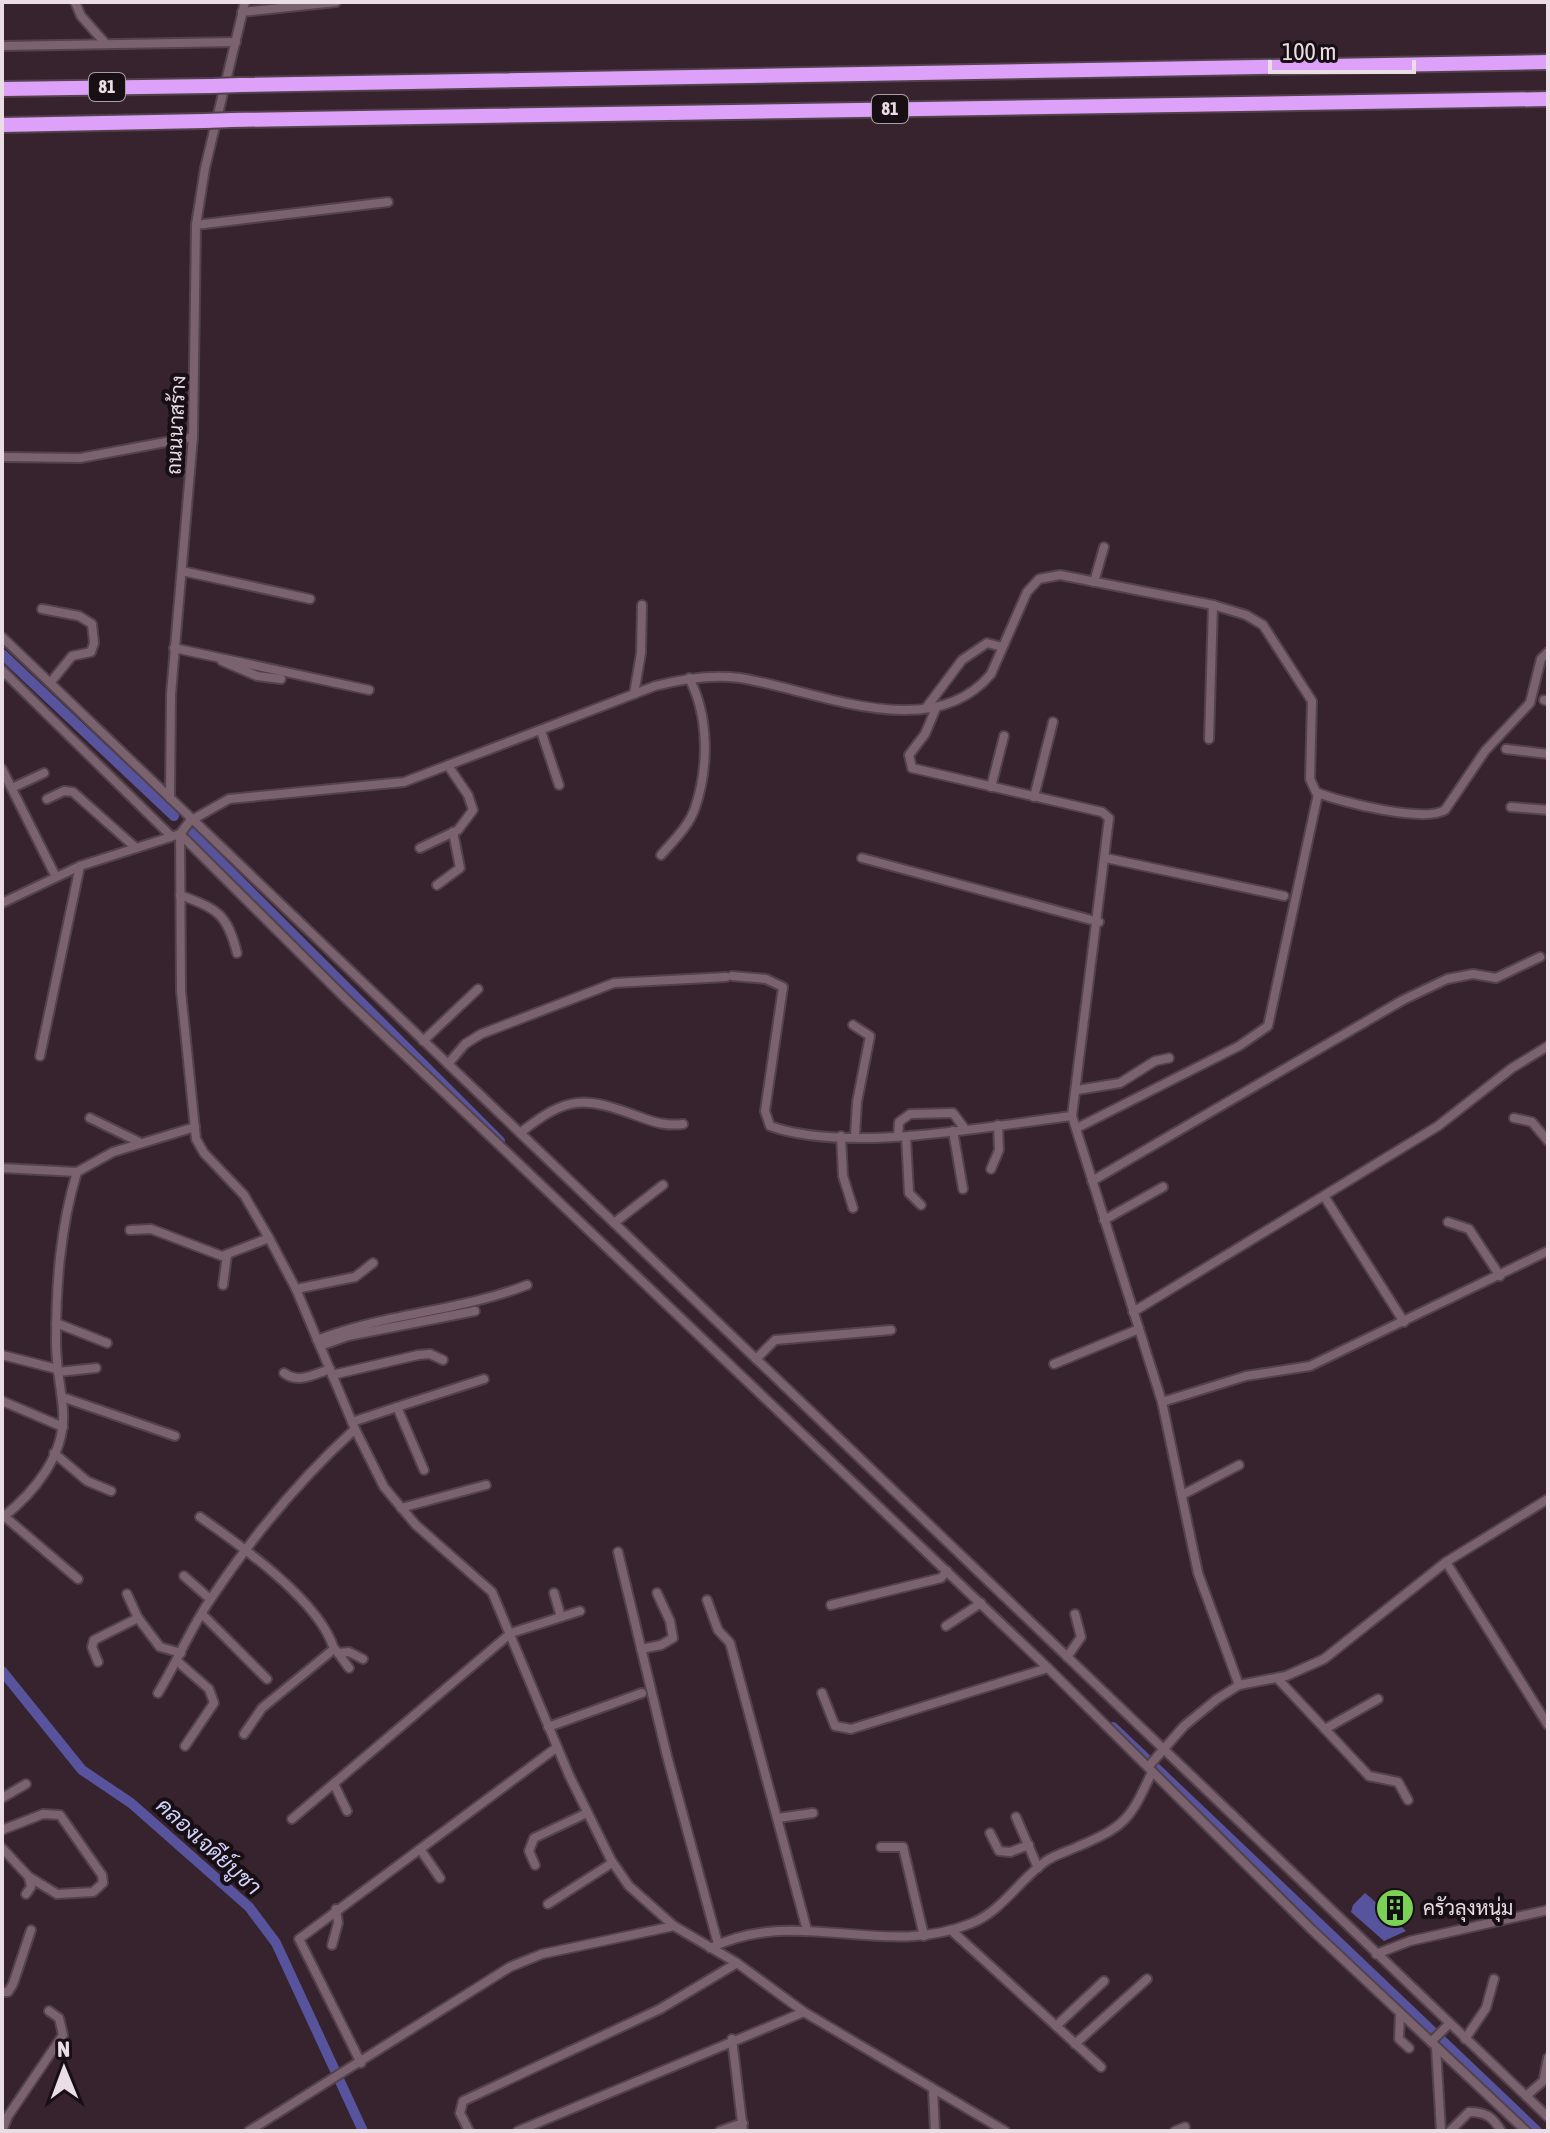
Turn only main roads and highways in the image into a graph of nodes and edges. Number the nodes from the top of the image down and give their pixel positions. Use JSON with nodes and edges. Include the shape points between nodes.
{"nodes":[{"id":1,"x":1548,"y":62,"type":"edge"},
{"id":2,"x":2,"y":89,"type":"edge"},
{"id":3,"x":1548,"y":99,"type":"edge"},
{"id":4,"x":2,"y":125,"type":"edge"}],
"edges":[{"from":1,"to":2,"type":"highway","number":"81","bridge":true},
{"from":3,"to":4,"type":"highway","number":"81","bridge":true}]}
